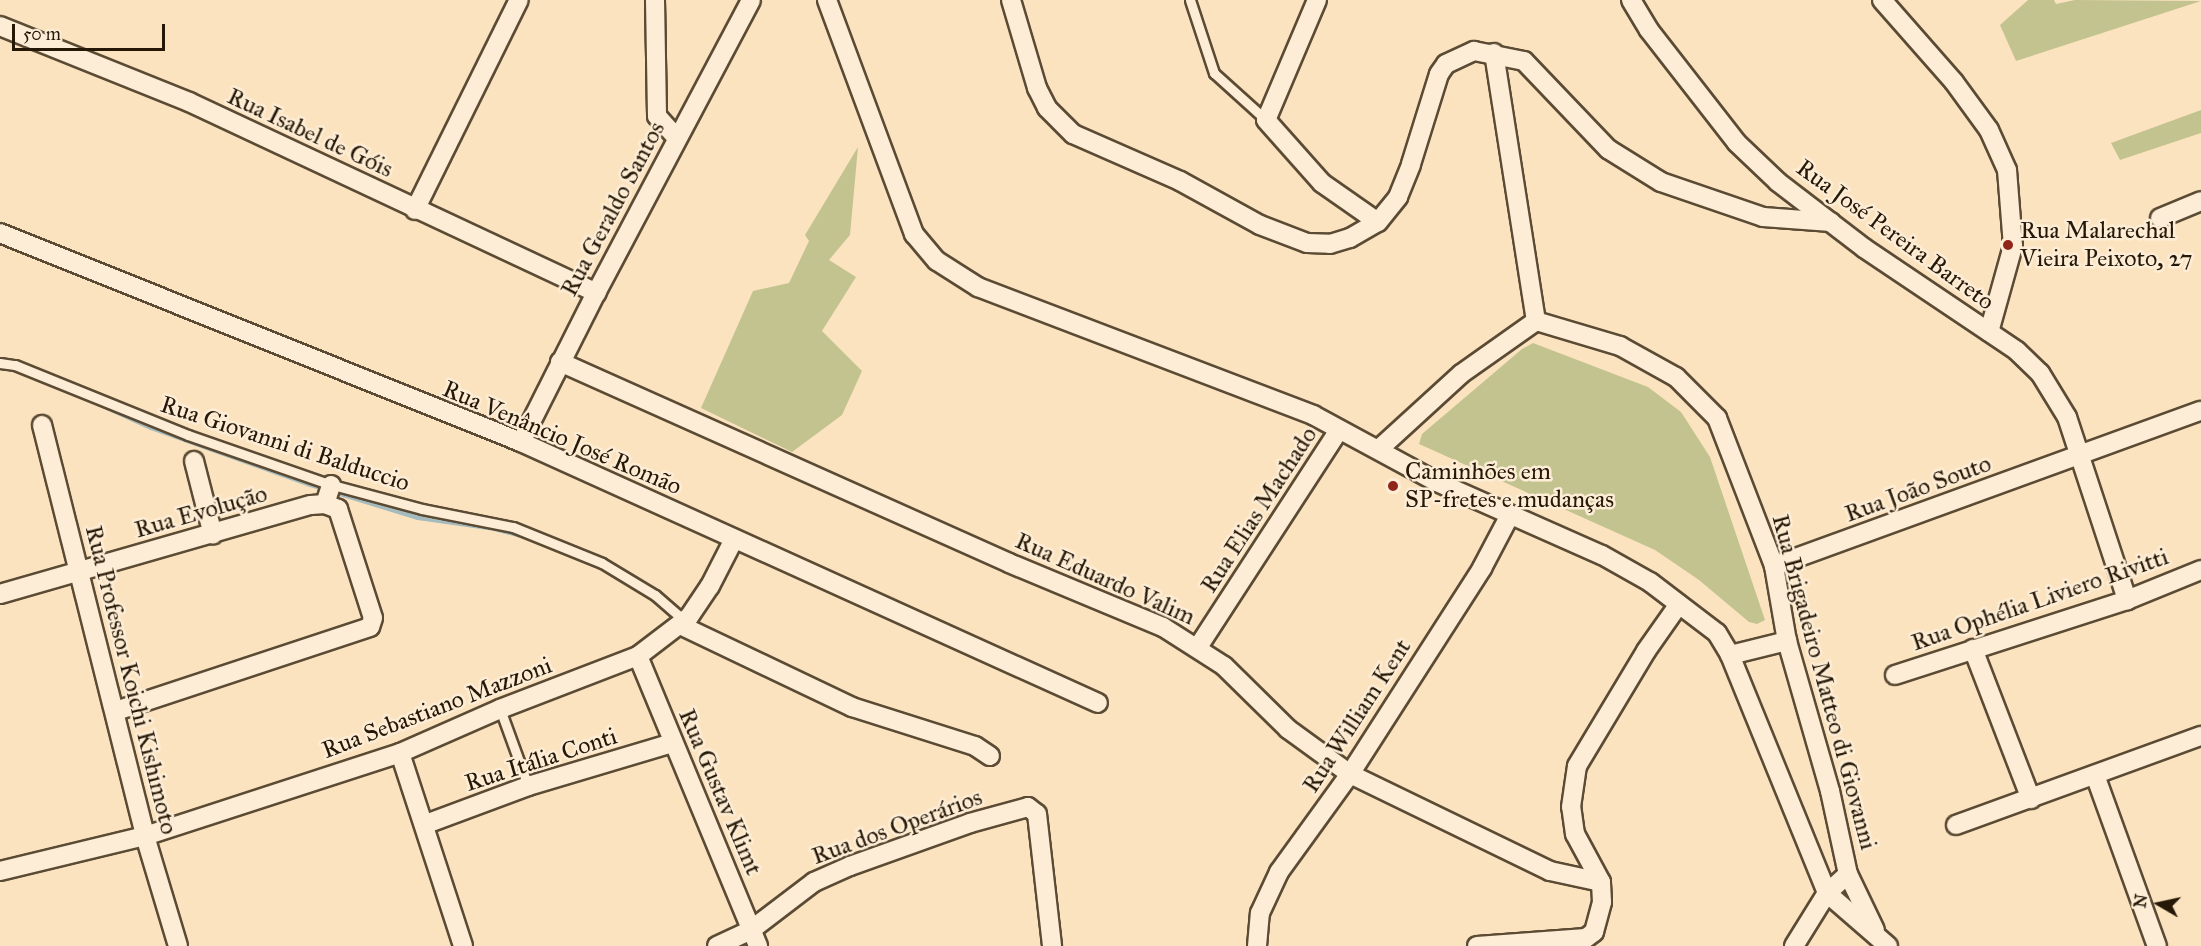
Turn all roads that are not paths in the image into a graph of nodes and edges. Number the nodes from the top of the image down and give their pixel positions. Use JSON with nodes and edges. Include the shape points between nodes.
{"nodes":[{"id":1,"x":519,"y":0,"type":"edge"},
{"id":2,"x":655,"y":0,"type":"edge"},
{"id":3,"x":751,"y":0,"type":"edge"},
{"id":4,"x":827,"y":0,"type":"edge"},
{"id":5,"x":1011,"y":0,"type":"edge"},
{"id":6,"x":1190,"y":0,"type":"edge"},
{"id":7,"x":1317,"y":0,"type":"edge"},
{"id":8,"x":1631,"y":0,"type":"edge"},
{"id":9,"x":1882,"y":0,"type":"edge"},
{"id":10,"x":0,"y":26,"type":"edge"},
{"id":11,"x":1494,"y":53,"type":"junction"},
{"id":12,"x":1266,"y":120,"type":"junction"},
{"id":13,"x":677,"y":138,"type":"junction"},
{"id":14,"x":2201,"y":201,"type":"edge"},
{"id":15,"x":415,"y":210,"type":"junction"},
{"id":16,"x":2160,"y":218,"type":"dead end"},
{"id":17,"x":1378,"y":222,"type":"junction"},
{"id":18,"x":1831,"y":222,"type":"junction"},
{"id":19,"x":0,"y":233,"type":"edge"},
{"id":20,"x":596,"y":293,"type":"junction"},
{"id":21,"x":1536,"y":321,"type":"junction"},
{"id":22,"x":1989,"y":332,"type":"junction"},
{"id":23,"x":560,"y":362,"type":"junction"},
{"id":24,"x":0,"y":363,"type":"edge"},
{"id":25,"x":2201,"y":411,"type":"edge"},
{"id":26,"x":42,"y":425,"type":"dead end"},
{"id":27,"x":1339,"y":430,"type":"junction"},
{"id":28,"x":521,"y":442,"type":"junction"},
{"id":29,"x":1379,"y":449,"type":"junction"},
{"id":30,"x":2078,"y":455,"type":"junction"},
{"id":31,"x":194,"y":461,"type":"dead end"},
{"id":32,"x":331,"y":485,"type":"junction"},
{"id":33,"x":318,"y":504,"type":"junction"},
{"id":34,"x":1510,"y":515,"type":"junction"},
{"id":35,"x":213,"y":535,"type":"junction"},
{"id":36,"x":734,"y":539,"type":"junction"},
{"id":37,"x":1774,"y":566,"type":"junction"},
{"id":38,"x":2201,"y":570,"type":"edge"},
{"id":39,"x":79,"y":571,"type":"junction"},
{"id":40,"x":0,"y":594,"type":"edge"},
{"id":41,"x":2127,"y":600,"type":"junction"},
{"id":42,"x":1679,"y":604,"type":"junction"},
{"id":43,"x":682,"y":623,"type":"junction"},
{"id":44,"x":1787,"y":641,"type":"junction"},
{"id":45,"x":1198,"y":647,"type":"junction"},
{"id":46,"x":1973,"y":649,"type":"junction"},
{"id":47,"x":1730,"y":655,"type":"junction"},
{"id":48,"x":638,"y":656,"type":"junction"},
{"id":49,"x":1895,"y":675,"type":"dead end"},
{"id":50,"x":1098,"y":703,"type":"dead end"},
{"id":51,"x":500,"y":709,"type":"junction"},
{"id":52,"x":117,"y":711,"type":"junction"},
{"id":53,"x":2201,"y":736,"type":"edge"},
{"id":54,"x":672,"y":743,"type":"junction"},
{"id":55,"x":400,"y":753,"type":"junction"},
{"id":56,"x":990,"y":756,"type":"dead end"},
{"id":57,"x":1350,"y":774,"type":"junction"},
{"id":58,"x":2095,"y":775,"type":"junction"},
{"id":59,"x":528,"y":786,"type":"junction"},
{"id":60,"x":2031,"y":799,"type":"junction"},
{"id":61,"x":426,"y":824,"type":"junction"},
{"id":62,"x":1956,"y":825,"type":"dead end"},
{"id":63,"x":145,"y":836,"type":"junction"},
{"id":64,"x":0,"y":871,"type":"edge"},
{"id":65,"x":1848,"y":874,"type":"junction"},
{"id":66,"x":1601,"y":882,"type":"junction"},
{"id":67,"x":1827,"y":893,"type":"junction"},
{"id":68,"x":755,"y":938,"type":"edge"},
{"id":69,"x":1882,"y":940,"type":"edge"},
{"id":70,"x":177,"y":946,"type":"edge"},
{"id":71,"x":463,"y":946,"type":"edge"},
{"id":72,"x":717,"y":946,"type":"edge"},
{"id":73,"x":1052,"y":946,"type":"edge"},
{"id":74,"x":1257,"y":946,"type":"edge"},
{"id":75,"x":1477,"y":946,"type":"edge"},
{"id":76,"x":1794,"y":946,"type":"edge"},
{"id":77,"x":2157,"y":946,"type":"edge"}],
"edges":[{"from":1,"to":15,"type":"street"},
{"from":2,"to":13,"type":"street","via":[[657,116]]},
{"from":3,"to":13,"type":"street","name":"Rua Geraldo Santos"},
{"from":4,"to":27,"type":"street","via":[[914,234],[938,261],[978,287],[1266,396]]},
{"from":5,"to":17,"type":"street","via":[[1037,88],[1052,115],[1073,134],[1180,182],[1260,225],[1307,243],[1330,244]]},
{"from":6,"to":12,"type":"lane","via":[[1214,73]]},
{"from":7,"to":12,"type":"street"},
{"from":8,"to":18,"type":"street","name":"Rua José Pereira Barreto","via":[[1649,30],[1737,143]]},
{"from":9,"to":22,"type":"street","via":[[1954,82],[1989,130],[2007,170],[2013,246]]},
{"from":10,"to":15,"type":"street","name":"Rua Isabel de Góis","via":[[189,102]]},
{"from":11,"to":17,"type":"street","via":[[1474,51],[1446,64],[1432,92],[1398,197]]},
{"from":11,"to":18,"type":"street","via":[[1524,61],[1538,71],[1608,149],[1661,182],[1763,217]]},
{"from":11,"to":21,"type":"street"},
{"from":12,"to":17,"type":"street","via":[[1322,183]]},
{"from":13,"to":20,"type":"street","name":"Rua Geraldo Santos"},
{"from":14,"to":16,"type":"street"},
{"from":15,"to":20,"type":"street","name":"Rua Isabel de Góis"},
{"from":18,"to":22,"type":"street","name":"Rua José Pereira Barreto","via":[[1910,281]]},
{"from":19,"to":28,"type":"street","name":"Rua Venâncio José Romão"},
{"from":20,"to":23,"type":"street","name":"Rua Geraldo Santos"},
{"from":21,"to":29,"type":"street","via":[[1461,374]]},
{"from":21,"to":37,"type":"street","name":"Rua Brigadeiro Matteo di Giovanni","via":[[1620,346],[1676,377],[1701,399],[1717,418]]},
{"from":22,"to":30,"type":"street","name":"Rua José Pereira Barreto","via":[[2040,373],[2067,417]]},
{"from":23,"to":28,"type":"street","name":"Rua Geraldo Santos"},
{"from":23,"to":45,"type":"street","name":"Rua Eduardo Valim","via":[[1009,563],[1163,627]]},
{"from":24,"to":32,"type":"lane","name":"Rua Giovanni di Balduccio","via":[[15,365],[188,435]]},
{"from":25,"to":30,"type":"street","name":"Rua João Souto"},
{"from":26,"to":39,"type":"street","name":"Rua Professor Koichi Kishimoto"},
{"from":27,"to":29,"type":"street"},
{"from":27,"to":45,"type":"street","name":"Rua Elias Machado"},
{"from":28,"to":36,"type":"street","name":"Rua Venâncio José Romão"},
{"from":29,"to":34,"type":"street"},
{"from":30,"to":37,"type":"street","name":"Rua João Souto"},
{"from":30,"to":41,"type":"street","name":"Rua José Pereira Barreto"},
{"from":31,"to":35,"type":"street"},
{"from":32,"to":33,"type":"street"},
{"from":32,"to":43,"type":"lane","name":"Rua Giovanni di Balduccio","via":[[513,527],[602,563],[655,595]]},
{"from":33,"to":35,"type":"street","name":"Rua Evolução"},
{"from":33,"to":52,"type":"street","via":[[342,514],[373,624],[360,633]]},
{"from":34,"to":42,"type":"street","via":[[1602,555]]},
{"from":34,"to":57,"type":"street","name":"Rua William Kent","via":[[1482,568]]},
{"from":35,"to":39,"type":"street","name":"Rua Evolução"},
{"from":36,"to":43,"type":"street","name":"Rua Sebastiano Mazzoni","via":[[710,586]]},
{"from":36,"to":50,"type":"street","name":"Rua Venâncio José Romão"},
{"from":37,"to":44,"type":"street","name":"Rua Brigadeiro Matteo di Giovanni"},
{"from":38,"to":41,"type":"street","name":"Rua Ophélia Liviero Rivitti"},
{"from":39,"to":40,"type":"street","name":"Rua Evolução"},
{"from":39,"to":52,"type":"street","name":"Rua Professor Koichi Kishimoto"},
{"from":41,"to":46,"type":"street","name":"Rua Ophélia Liviero Rivitti"},
{"from":42,"to":47,"type":"street","via":[[1717,633]]},
{"from":42,"to":66,"type":"street","via":[[1577,766],[1571,807],[1575,834]]},
{"from":43,"to":48,"type":"street","name":"Rua Sebastiano Mazzoni"},
{"from":43,"to":56,"type":"street","via":[[852,706],[975,747]]},
{"from":44,"to":47,"type":"street"},
{"from":44,"to":65,"type":"street","name":"Rua Brigadeiro Matteo di Giovanni","via":[[1830,791]]},
{"from":45,"to":57,"type":"street","name":"Rua Eduardo Valim","via":[[1288,729]]},
{"from":46,"to":49,"type":"street","name":"Rua Ophélia Liviero Rivitti"},
{"from":46,"to":60,"type":"street"},
{"from":47,"to":67,"type":"street"},
{"from":48,"to":51,"type":"street","name":"Rua Sebastiano Mazzoni"},
{"from":48,"to":54,"type":"street","name":"Rua Gustav Klimt"},
{"from":51,"to":55,"type":"street","name":"Rua Sebastiano Mazzoni"},
{"from":51,"to":59,"type":"lane"},
{"from":52,"to":63,"type":"street","name":"Rua Professor Koichi Kishimoto"},
{"from":53,"to":58,"type":"street"},
{"from":54,"to":59,"type":"street","name":"Rua Itália Conti"},
{"from":54,"to":68,"type":"street","name":"Rua Gustav Klimt"},
{"from":55,"to":61,"type":"street"},
{"from":55,"to":63,"type":"street","name":"Rua Sebastiano Mazzoni"},
{"from":57,"to":66,"type":"street","name":"Rua Eduardo Valim","via":[[1550,871]]},
{"from":57,"to":74,"type":"street","name":"Rua William Kent","via":[[1270,888],[1260,913]]},
{"from":58,"to":60,"type":"street"},
{"from":58,"to":77,"type":"street"},
{"from":59,"to":61,"type":"street","name":"Rua Itália Conti"},
{"from":60,"to":62,"type":"street"},
{"from":61,"to":71,"type":"street"},
{"from":63,"to":64,"type":"street","name":"Rua Sebastiano Mazzoni"},
{"from":63,"to":70,"type":"street","name":"Rua Professor Koichi Kishimoto"},
{"from":65,"to":67,"type":"street"},
{"from":65,"to":69,"type":"street","name":"Rua Brigadeiro Matteo di Giovanni"},
{"from":66,"to":75,"type":"street","via":[[1598,924],[1586,938]]},
{"from":67,"to":69,"type":"street"},
{"from":67,"to":76,"type":"street"},
{"from":68,"to":72,"type":"street","name":"Rua dos Operários"},
{"from":68,"to":73,"type":"street","name":"Rua dos Operários","via":[[814,882],[970,823],[1028,807],[1037,814]]}]}
